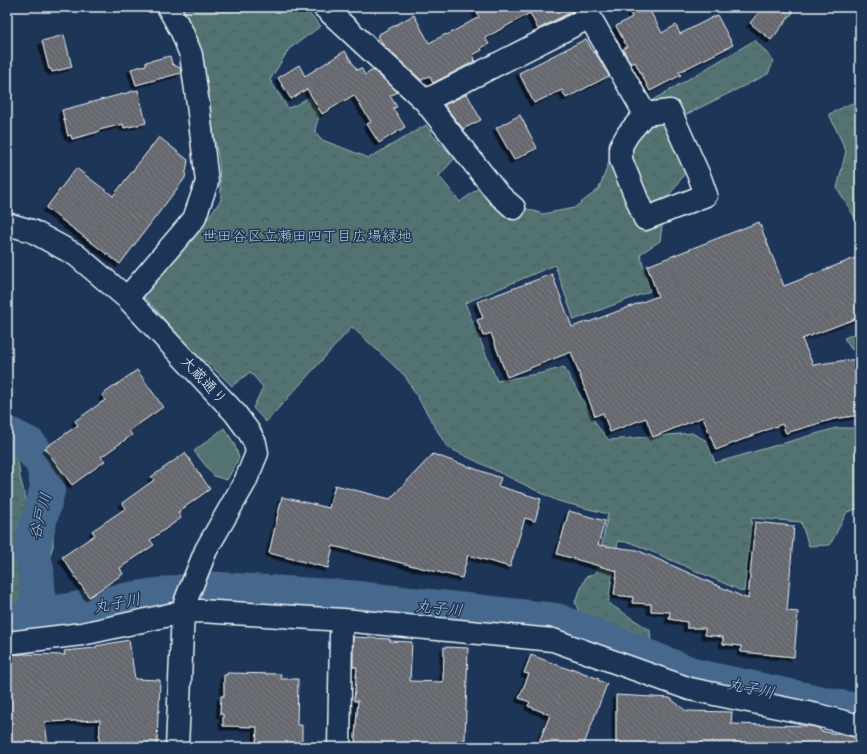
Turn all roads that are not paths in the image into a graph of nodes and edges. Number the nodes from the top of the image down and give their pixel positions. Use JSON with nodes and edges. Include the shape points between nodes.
{"nodes":[{"id":1,"x":168,"y":7,"type":"edge"},
{"id":2,"x":324,"y":7,"type":"edge"},
{"id":3,"x":587,"y":12,"type":"edge"},
{"id":4,"x":425,"y":101,"type":"junction"},
{"id":5,"x":645,"y":114,"type":"junction"},
{"id":6,"x":514,"y":208,"type":"dead end"},
{"id":7,"x":7,"y":224,"type":"edge"},
{"id":8,"x":127,"y":298,"type":"junction"},
{"id":9,"x":187,"y":599,"type":"junction"},
{"id":10,"x":343,"y":620,"type":"junction"},
{"id":11,"x":7,"y":643,"type":"edge"},
{"id":12,"x":860,"y":726,"type":"edge"},
{"id":13,"x":177,"y":747,"type":"edge"},
{"id":14,"x":339,"y":747,"type":"edge"}],
"edges":[{"from":1,"to":8,"type":"street","via":[[191,55],[207,182],[194,219]]},
{"from":2,"to":4,"type":"street"},
{"from":3,"to":4,"type":"street"},
{"from":3,"to":5,"type":"street"},
{"from":4,"to":6,"type":"street","via":[[498,194]]},
{"from":5,"to":5,"type":"street","via":[[670,111],[706,195],[645,219],[621,160],[621,146],[624,140]]},
{"from":7,"to":8,"type":"street","name":"大蔵通り","via":[[32,231],[76,255]]},
{"from":8,"to":9,"type":"street","name":"大蔵通り","via":[[234,413],[249,432],[257,453],[245,482],[206,550]]},
{"from":9,"to":10,"type":"street","via":[[200,611]]},
{"from":9,"to":11,"type":"street","via":[[82,634]]},
{"from":9,"to":13,"type":"street","name":"大蔵通り"},
{"from":10,"to":12,"type":"street","via":[[553,640],[690,689]]},
{"from":10,"to":14,"type":"street"}]}
